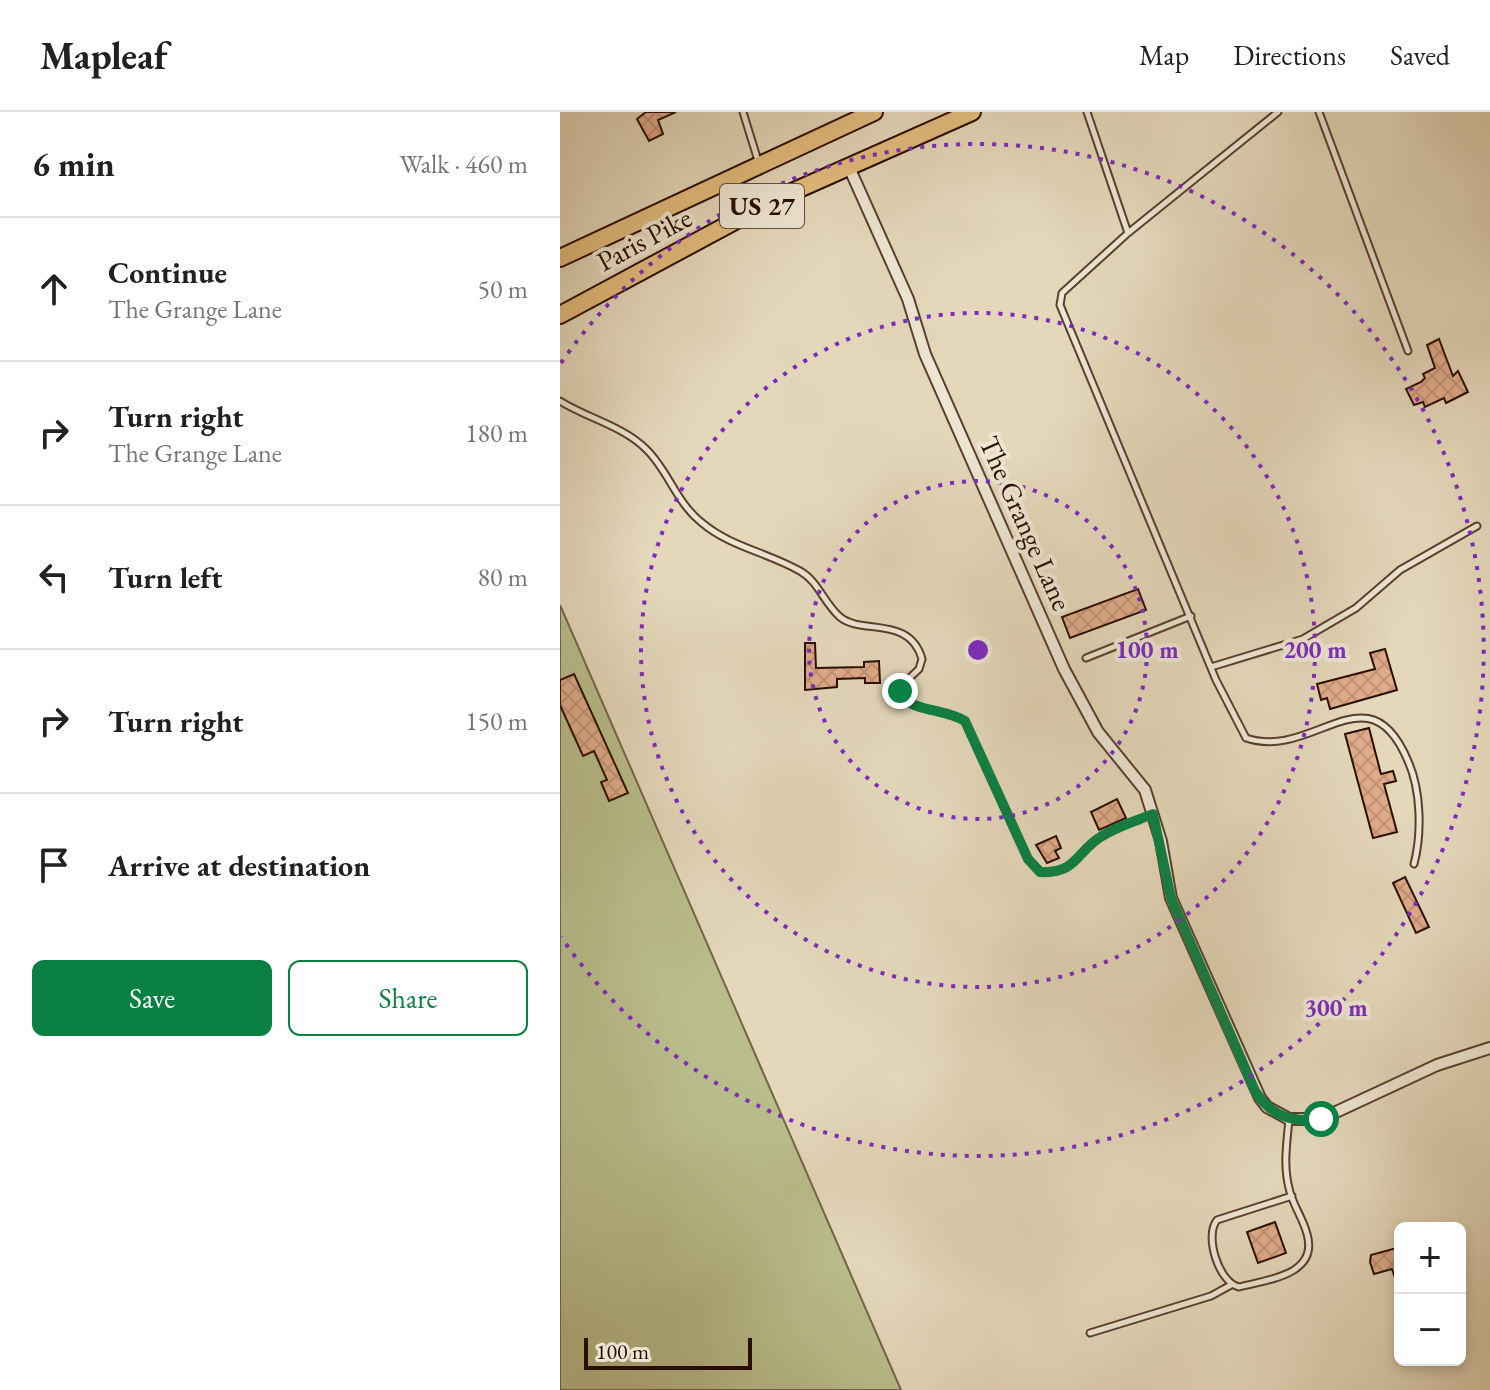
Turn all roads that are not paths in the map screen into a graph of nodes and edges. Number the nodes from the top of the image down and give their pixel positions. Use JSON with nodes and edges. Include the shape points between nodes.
{"nodes":[{"id":1,"x":743,"y":112,"type":"edge"},
{"id":2,"x":874,"y":112,"type":"edge"},
{"id":3,"x":972,"y":112,"type":"edge"},
{"id":4,"x":1087,"y":112,"type":"edge"},
{"id":5,"x":1278,"y":112,"type":"edge"},
{"id":6,"x":1319,"y":112,"type":"edge"},
{"id":7,"x":759,"y":165,"type":"junction"},
{"id":8,"x":848,"y":165,"type":"junction"},
{"id":9,"x":1128,"y":233,"type":"junction"},
{"id":10,"x":560,"y":258,"type":"edge"},
{"id":11,"x":560,"y":315,"type":"edge"},
{"id":12,"x":1408,"y":351,"type":"dead end"},
{"id":13,"x":560,"y":401,"type":"edge"},
{"id":14,"x":1477,"y":526,"type":"dead end"},
{"id":15,"x":1191,"y":616,"type":"junction"},
{"id":16,"x":1086,"y":658,"type":"dead end"},
{"id":17,"x":1211,"y":667,"type":"junction"},
{"id":18,"x":1153,"y":814,"type":"junction"},
{"id":19,"x":1414,"y":864,"type":"dead end"},
{"id":20,"x":1490,"y":1048,"type":"edge"},
{"id":21,"x":1289,"y":1119,"type":"junction"},
{"id":22,"x":1292,"y":1196,"type":"junction"},
{"id":23,"x":1231,"y":1285,"type":"junction"},
{"id":24,"x":1090,"y":1333,"type":"dead end"}],
"edges":[{"from":1,"to":7,"type":"lane"},
{"from":2,"to":7,"type":"highway","name":"Paris Pike","number":"US 27"},
{"from":3,"to":8,"type":"highway","name":"Paris Pike","number":"US 27"},
{"from":4,"to":9,"type":"lane"},
{"from":5,"to":9,"type":"lane"},
{"from":6,"to":12,"type":"lane"},
{"from":7,"to":10,"type":"highway","name":"Paris Pike","number":"US 27"},
{"from":8,"to":11,"type":"highway","name":"Paris Pike","number":"US 27"},
{"from":8,"to":18,"type":"street","name":"The Grange Lane","via":[[1064,669],[1098,732],[1145,790]]},
{"from":9,"to":15,"type":"lane","via":[[1062,293],[1060,305]]},
{"from":13,"to":18,"type":"lane","via":[[649,451],[684,506],[718,536],[810,577],[841,618],[880,625],[912,642],[922,659],[902,685],[901,697],[965,721],[1028,859],[1040,872],[1070,865],[1099,838]]},
{"from":14,"to":17,"type":"lane","via":[[1400,570],[1356,608],[1303,639]]},
{"from":15,"to":16,"type":"lane"},
{"from":15,"to":17,"type":"lane"},
{"from":17,"to":19,"type":"lane","via":[[1246,738],[1260,743],[1280,742],[1349,720],[1375,717],[1387,724],[1410,764],[1414,784]]},
{"from":18,"to":21,"type":"street","name":"The Grange Lane","via":[[1171,898],[1255,1091],[1267,1107]]},
{"from":20,"to":21,"type":"street","via":[[1437,1065],[1339,1113],[1303,1122]]},
{"from":21,"to":22,"type":"lane","via":[[1286,1171]]},
{"from":22,"to":23,"type":"lane","via":[[1309,1245],[1302,1264],[1278,1277]]},
{"from":22,"to":23,"type":"lane","via":[[1212,1226],[1210,1234]]},
{"from":23,"to":24,"type":"lane"}]}
